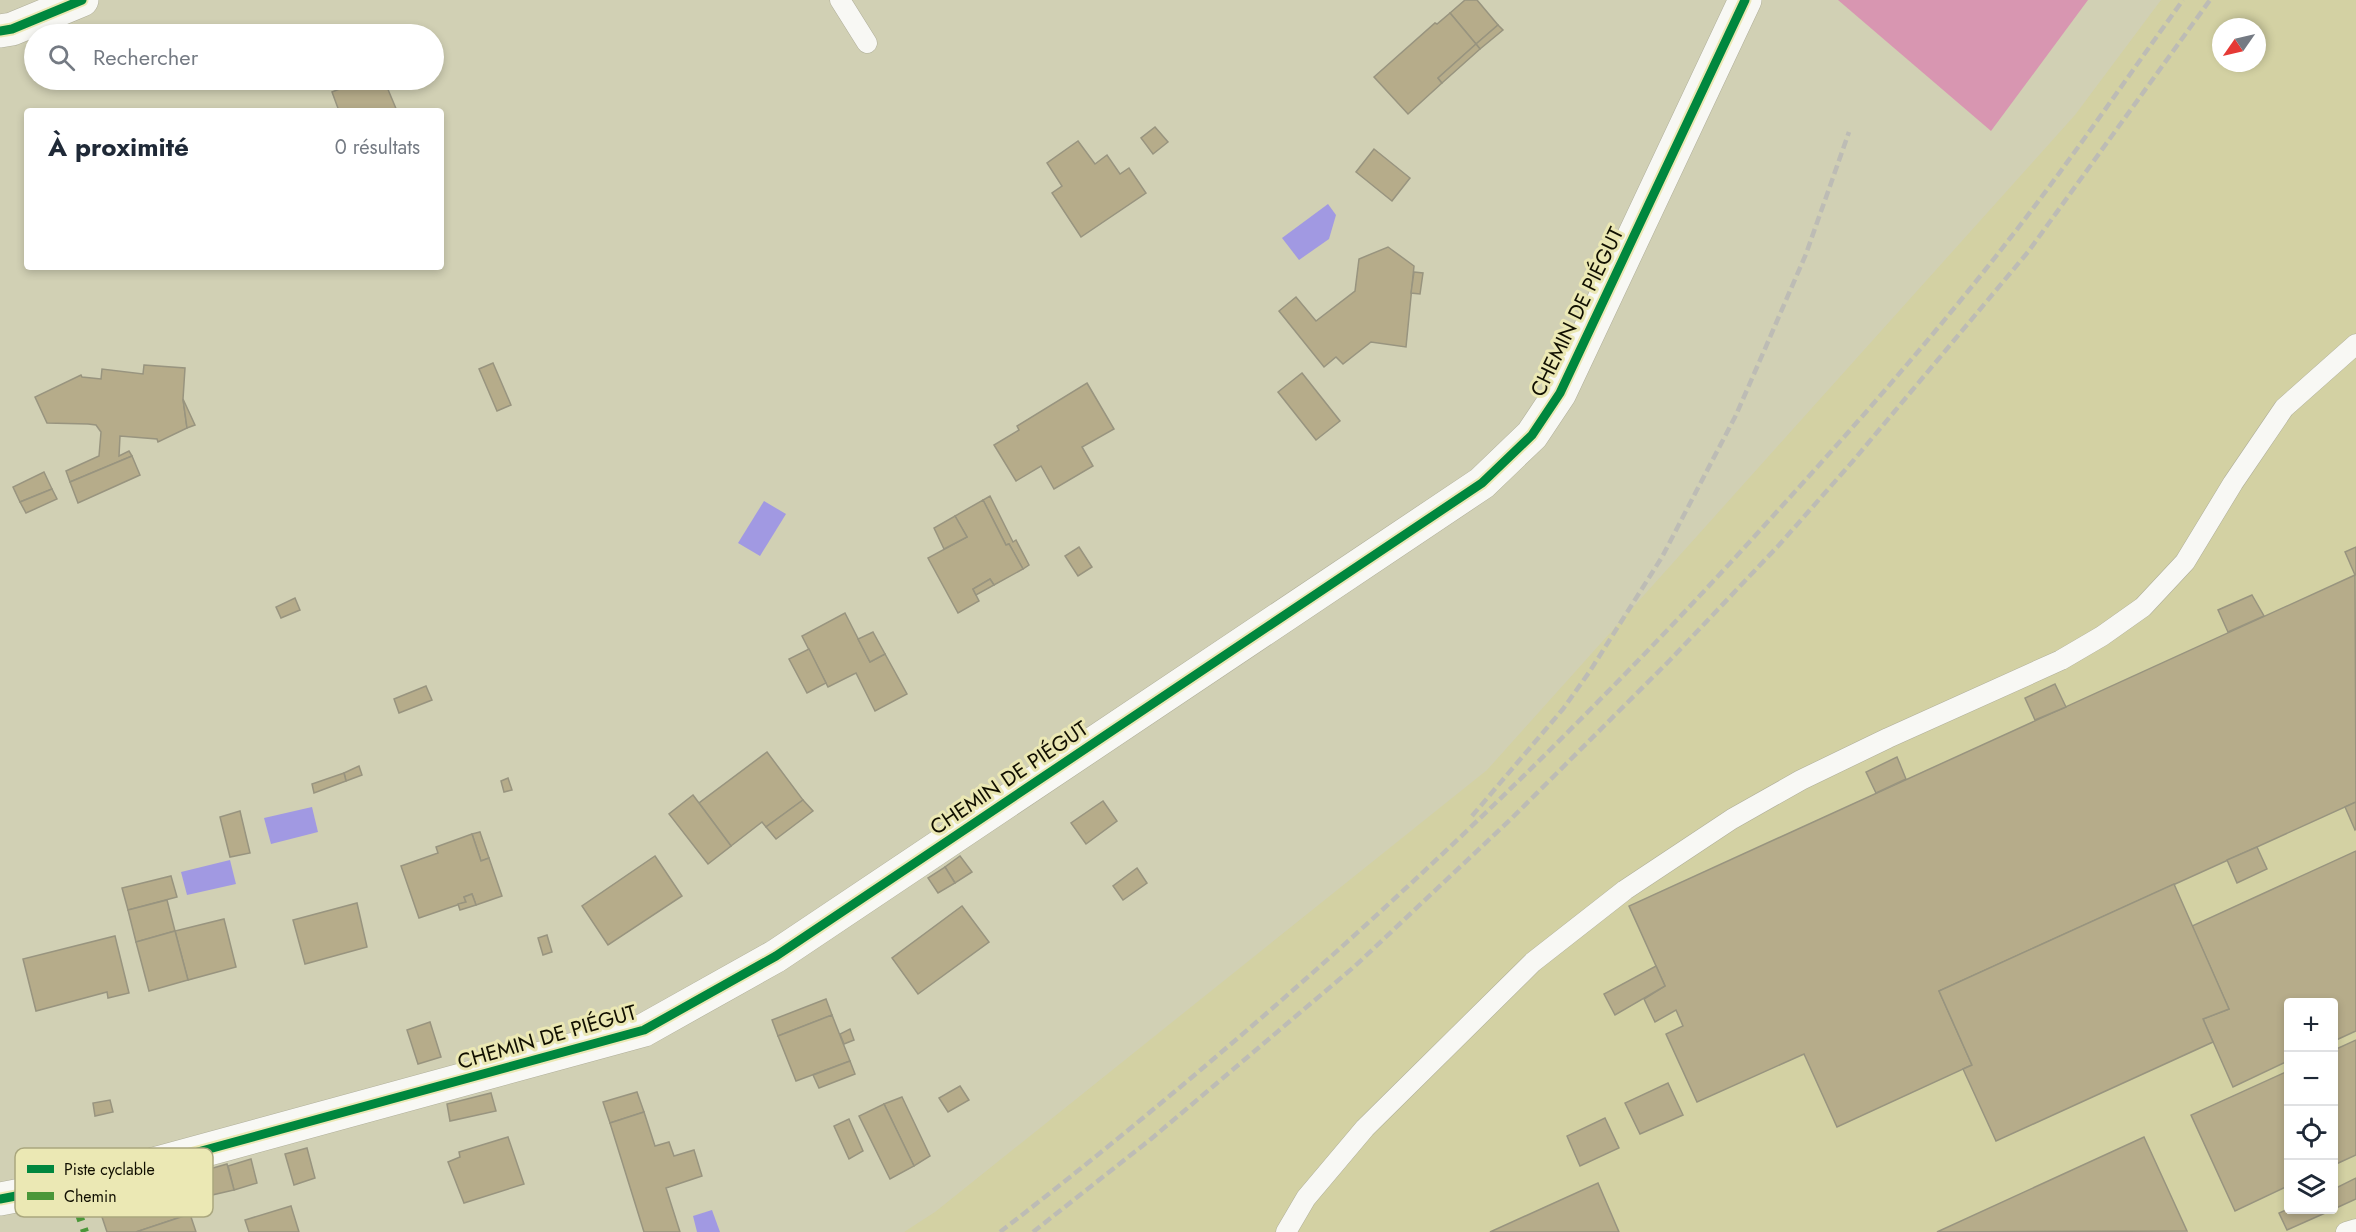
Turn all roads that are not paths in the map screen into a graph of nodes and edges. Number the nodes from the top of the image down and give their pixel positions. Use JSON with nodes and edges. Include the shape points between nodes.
{"nodes":[{"id":1,"x":82,"y":0,"type":"edge"},
{"id":2,"x":840,"y":0,"type":"edge"},
{"id":3,"x":1745,"y":0,"type":"edge"},
{"id":4,"x":24,"y":24,"type":"edge"},
{"id":5,"x":24,"y":24,"type":"edge"},
{"id":6,"x":0,"y":31,"type":"edge"},
{"id":7,"x":867,"y":43,"type":"dead end"},
{"id":8,"x":2356,"y":344,"type":"edge"},
{"id":9,"x":212,"y":1148,"type":"edge"},
{"id":10,"x":15,"y":1196,"type":"edge"},
{"id":11,"x":0,"y":1199,"type":"edge"},
{"id":12,"x":2356,"y":1229,"type":"edge"},
{"id":13,"x":1286,"y":1232,"type":"edge"},
{"id":14,"x":2346,"y":1232,"type":"edge"}],
"edges":[{"from":1,"to":5,"type":"street"},
{"from":2,"to":7,"type":"lane"},
{"from":3,"to":9,"type":"street","name":"CHEMIN DE PIÉGUT","via":[[1560,393],[1532,435],[1482,483],[776,956],[644,1030]]},
{"from":4,"to":6,"type":"street"},
{"from":8,"to":13,"type":"lane","via":[[2284,408],[2185,562],[2143,607],[2061,660],[1802,780],[1732,819],[1626,890],[1533,962],[1365,1128],[1306,1198]]},
{"from":10,"to":11,"type":"street","name":"CHEMIN DE PIÉGUT"},
{"from":12,"to":14,"type":"lane"}]}
